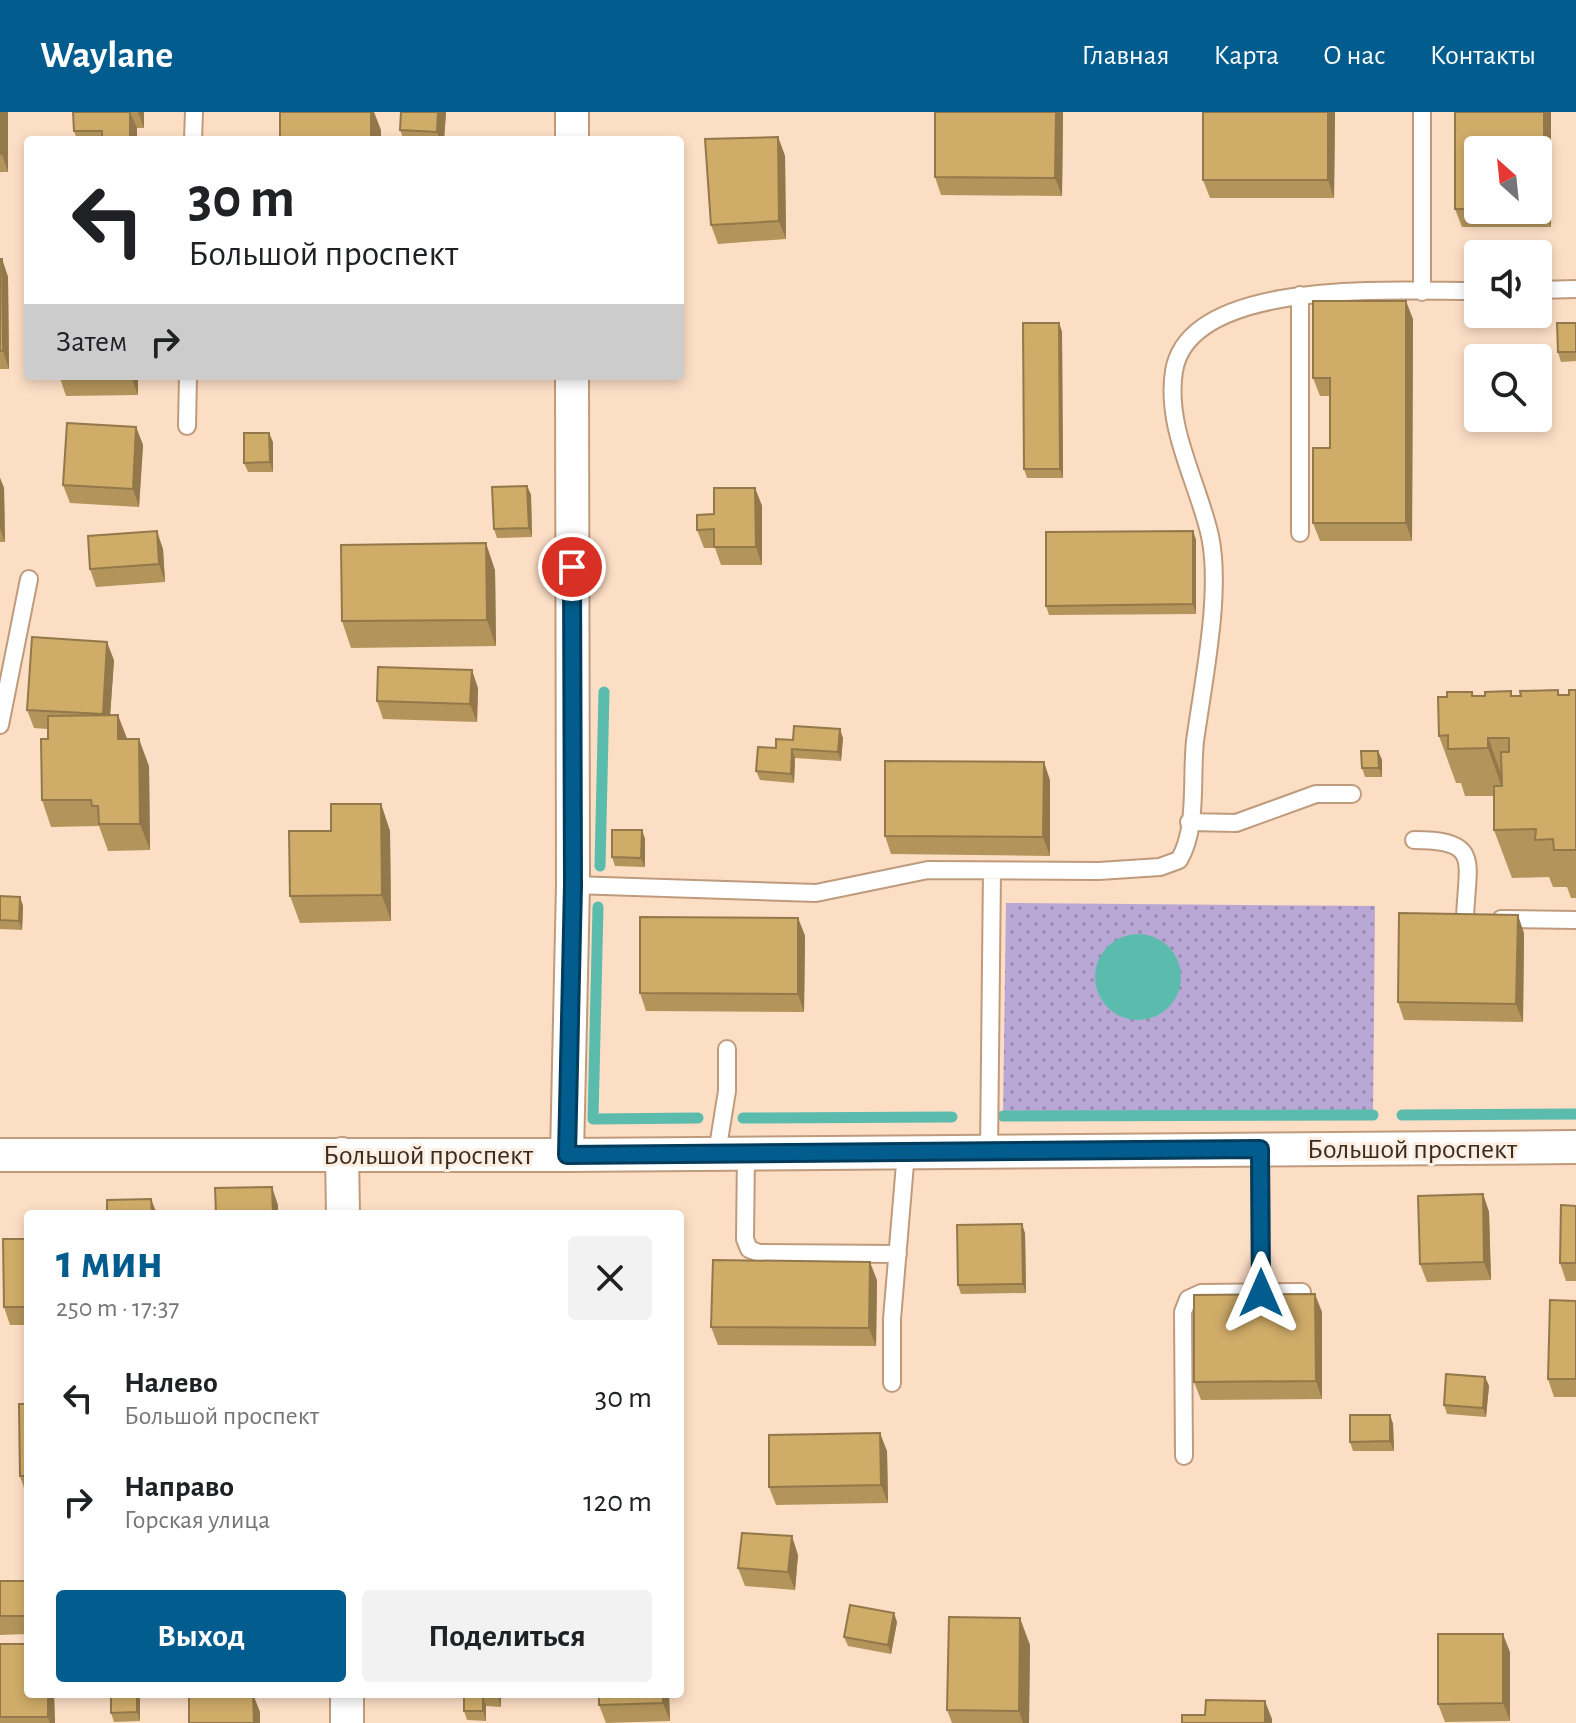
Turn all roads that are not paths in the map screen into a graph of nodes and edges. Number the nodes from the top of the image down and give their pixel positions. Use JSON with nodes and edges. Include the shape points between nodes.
{"nodes":[{"id":1,"x":194,"y":112,"type":"edge"},
{"id":2,"x":572,"y":112,"type":"edge"},
{"id":3,"x":1422,"y":112,"type":"edge"},
{"id":4,"x":193,"y":136,"type":"edge"},
{"id":5,"x":572,"y":136,"type":"edge"},
{"id":6,"x":1576,"y":289,"type":"edge"},
{"id":7,"x":1552,"y":290,"type":"edge"},
{"id":8,"x":1464,"y":291,"type":"edge"},
{"id":9,"x":1422,"y":292,"type":"junction"},
{"id":10,"x":1300,"y":295,"type":"junction"},
{"id":11,"x":188,"y":380,"type":"edge"},
{"id":12,"x":572,"y":380,"type":"edge"},
{"id":13,"x":187,"y":426,"type":"dead end"},
{"id":14,"x":1300,"y":533,"type":"dead end"},
{"id":15,"x":29,"y":579,"type":"dead end"},
{"id":16,"x":0,"y":725,"type":"edge"},
{"id":17,"x":1352,"y":794,"type":"dead end"},
{"id":18,"x":1189,"y":822,"type":"junction"},
{"id":19,"x":1414,"y":840,"type":"dead end"},
{"id":20,"x":992,"y":871,"type":"junction"},
{"id":21,"x":573,"y":885,"type":"junction"},
{"id":22,"x":1443,"y":918,"type":"edge"},
{"id":23,"x":1465,"y":918,"type":"junction"},
{"id":24,"x":1576,"y":920,"type":"edge"},
{"id":25,"x":727,"y":1049,"type":"dead end"},
{"id":26,"x":1576,"y":1147,"type":"edge"},
{"id":27,"x":1260,"y":1149,"type":"junction"},
{"id":28,"x":989,"y":1151,"type":"junction"},
{"id":29,"x":906,"y":1152,"type":"junction"},
{"id":30,"x":732,"y":1153,"type":"junction"},
{"id":31,"x":342,"y":1154,"type":"junction"},
{"id":32,"x":0,"y":1155,"type":"edge"},
{"id":33,"x":567,"y":1155,"type":"junction"},
{"id":34,"x":343,"y":1210,"type":"edge"},
{"id":35,"x":898,"y":1254,"type":"junction"},
{"id":36,"x":1302,"y":1292,"type":"edge"},
{"id":37,"x":1261,"y":1293,"type":"junction"},
{"id":38,"x":892,"y":1383,"type":"dead end"},
{"id":39,"x":1184,"y":1456,"type":"dead end"},
{"id":40,"x":347,"y":1698,"type":"edge"},
{"id":41,"x":347,"y":1723,"type":"edge"}],
"edges":[{"from":1,"to":4,"type":"lane"},
{"from":2,"to":5,"type":"street"},
{"from":3,"to":9,"type":"lane"},
{"from":6,"to":7,"type":"lane"},
{"from":8,"to":9,"type":"lane"},
{"from":9,"to":10,"type":"lane"},
{"from":10,"to":14,"type":"lane"},
{"from":10,"to":18,"type":"lane","via":[[1250,303],[1213,321],[1185,346],[1174,370],[1175,419],[1211,538],[1212,619]]},
{"from":11,"to":13,"type":"lane"},
{"from":12,"to":21,"type":"street"},
{"from":15,"to":16,"type":"lane"},
{"from":17,"to":18,"type":"lane","via":[[1316,794],[1236,823]]},
{"from":18,"to":20,"type":"lane","via":[[1187,847],[1179,860],[1160,867]]},
{"from":19,"to":23,"type":"lane","via":[[1446,840],[1464,853]]},
{"from":20,"to":21,"type":"lane","via":[[914,872],[816,893]]},
{"from":20,"to":28,"type":"lane"},
{"from":21,"to":33,"type":"street"},
{"from":22,"to":23,"type":"lane"},
{"from":23,"to":24,"type":"lane"},
{"from":25,"to":30,"type":"lane"},
{"from":26,"to":27,"type":"street","name":"Большой проспект"},
{"from":27,"to":28,"type":"street","name":"Большой проспект"},
{"from":27,"to":37,"type":"lane"},
{"from":28,"to":29,"type":"street","name":"Большой проспект"},
{"from":29,"to":30,"type":"street","name":"Большой проспект"},
{"from":29,"to":35,"type":"lane"},
{"from":30,"to":33,"type":"street","name":"Большой проспект"},
{"from":30,"to":35,"type":"lane","via":[[749,1249]]},
{"from":31,"to":32,"type":"street","name":"Большой проспект"},
{"from":31,"to":33,"type":"street","name":"Большой проспект"},
{"from":31,"to":34,"type":"street"},
{"from":35,"to":38,"type":"lane"},
{"from":36,"to":37,"type":"lane"},
{"from":37,"to":39,"type":"lane","via":[[1201,1293],[1188,1299],[1183,1312]]},
{"from":40,"to":41,"type":"street"}]}
